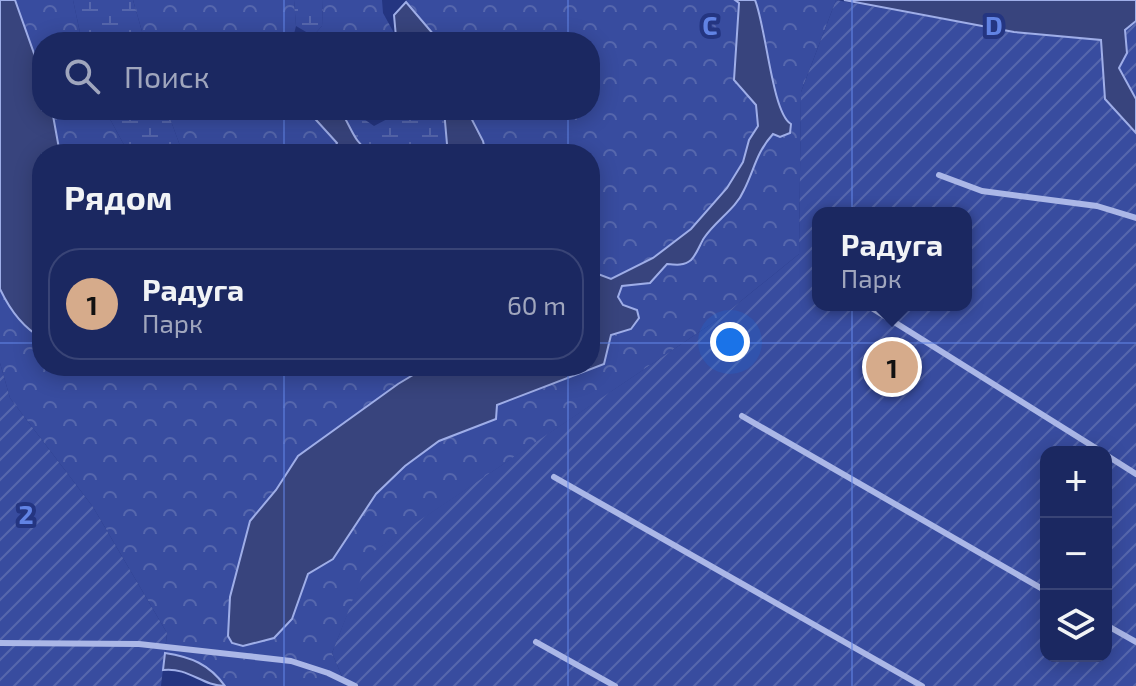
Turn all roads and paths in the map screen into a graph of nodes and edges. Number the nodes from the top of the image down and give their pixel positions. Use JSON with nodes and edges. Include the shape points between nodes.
{"nodes":[{"id":1,"x":939,"y":175,"type":"dead end"},
{"id":2,"x":1136,"y":218,"type":"edge"},
{"id":3,"x":877,"y":311,"type":"edge"},
{"id":4,"x":742,"y":416,"type":"dead end"},
{"id":5,"x":1093,"y":446,"type":"edge"},
{"id":6,"x":1112,"y":458,"type":"edge"},
{"id":7,"x":1136,"y":474,"type":"edge"},
{"id":8,"x":554,"y":477,"type":"dead end"},
{"id":9,"x":1044,"y":590,"type":"edge"},
{"id":10,"x":1112,"y":628,"type":"edge"},
{"id":11,"x":536,"y":642,"type":"dead end"},
{"id":12,"x":1136,"y":642,"type":"edge"},
{"id":13,"x":0,"y":643,"type":"edge"},
{"id":14,"x":355,"y":686,"type":"edge"},
{"id":15,"x":615,"y":686,"type":"edge"},
{"id":16,"x":922,"y":686,"type":"edge"}],
"edges":[{"from":1,"to":2,"type":"lane","via":[[982,191],[1097,206]]},
{"from":3,"to":5,"type":"lane"},
{"from":4,"to":9,"type":"lane"},
{"from":6,"to":7,"type":"lane"},
{"from":8,"to":16,"type":"lane"},
{"from":10,"to":12,"type":"lane"},
{"from":11,"to":15,"type":"lane"},
{"from":13,"to":14,"type":"lane","via":[[139,644],[291,661]]}]}
